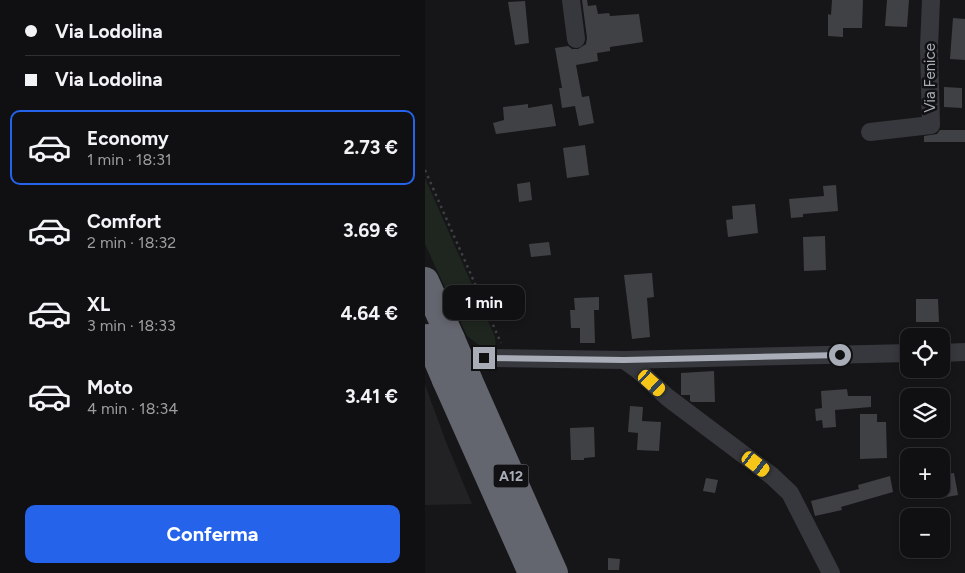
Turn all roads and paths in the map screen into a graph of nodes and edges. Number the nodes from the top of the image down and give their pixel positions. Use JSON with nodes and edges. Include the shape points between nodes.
{"nodes":[{"id":1,"x":571,"y":0,"type":"edge"},
{"id":2,"x":931,"y":0,"type":"edge"},
{"id":3,"x":576,"y":39,"type":"dead end"},
{"id":4,"x":870,"y":132,"type":"dead end"},
{"id":5,"x":425,"y":170,"type":"edge"},
{"id":6,"x":425,"y":281,"type":"edge"},
{"id":7,"x":435,"y":336,"type":"edge"},
{"id":8,"x":965,"y":352,"type":"edge"},
{"id":9,"x":950,"y":353,"type":"edge"},
{"id":10,"x":900,"y":354,"type":"edge"},
{"id":11,"x":508,"y":358,"type":"junction"},
{"id":12,"x":624,"y":360,"type":"junction"},
{"id":13,"x":466,"y":372,"type":"junction"},
{"id":14,"x":532,"y":573,"type":"edge"},
{"id":15,"x":554,"y":573,"type":"edge"},
{"id":16,"x":831,"y":573,"type":"edge"}],
"edges":[{"from":1,"to":3,"type":"street"},
{"from":2,"to":4,"type":"street","name":"Via Fenice","via":[[931,125]]},
{"from":5,"to":11,"type":"path"},
{"from":6,"to":7,"type":"highway","number":"A12"},
{"from":7,"to":13,"type":"highway","number":"A12","bridge":true},
{"from":8,"to":9,"type":"street"},
{"from":10,"to":12,"type":"street"},
{"from":11,"to":12,"type":"street"},
{"from":11,"to":13,"type":"street"},
{"from":12,"to":16,"type":"street","via":[[790,493]]},
{"from":13,"to":14,"type":"highway","number":"A12"},
{"from":13,"to":15,"type":"highway","number":"A12"}]}
